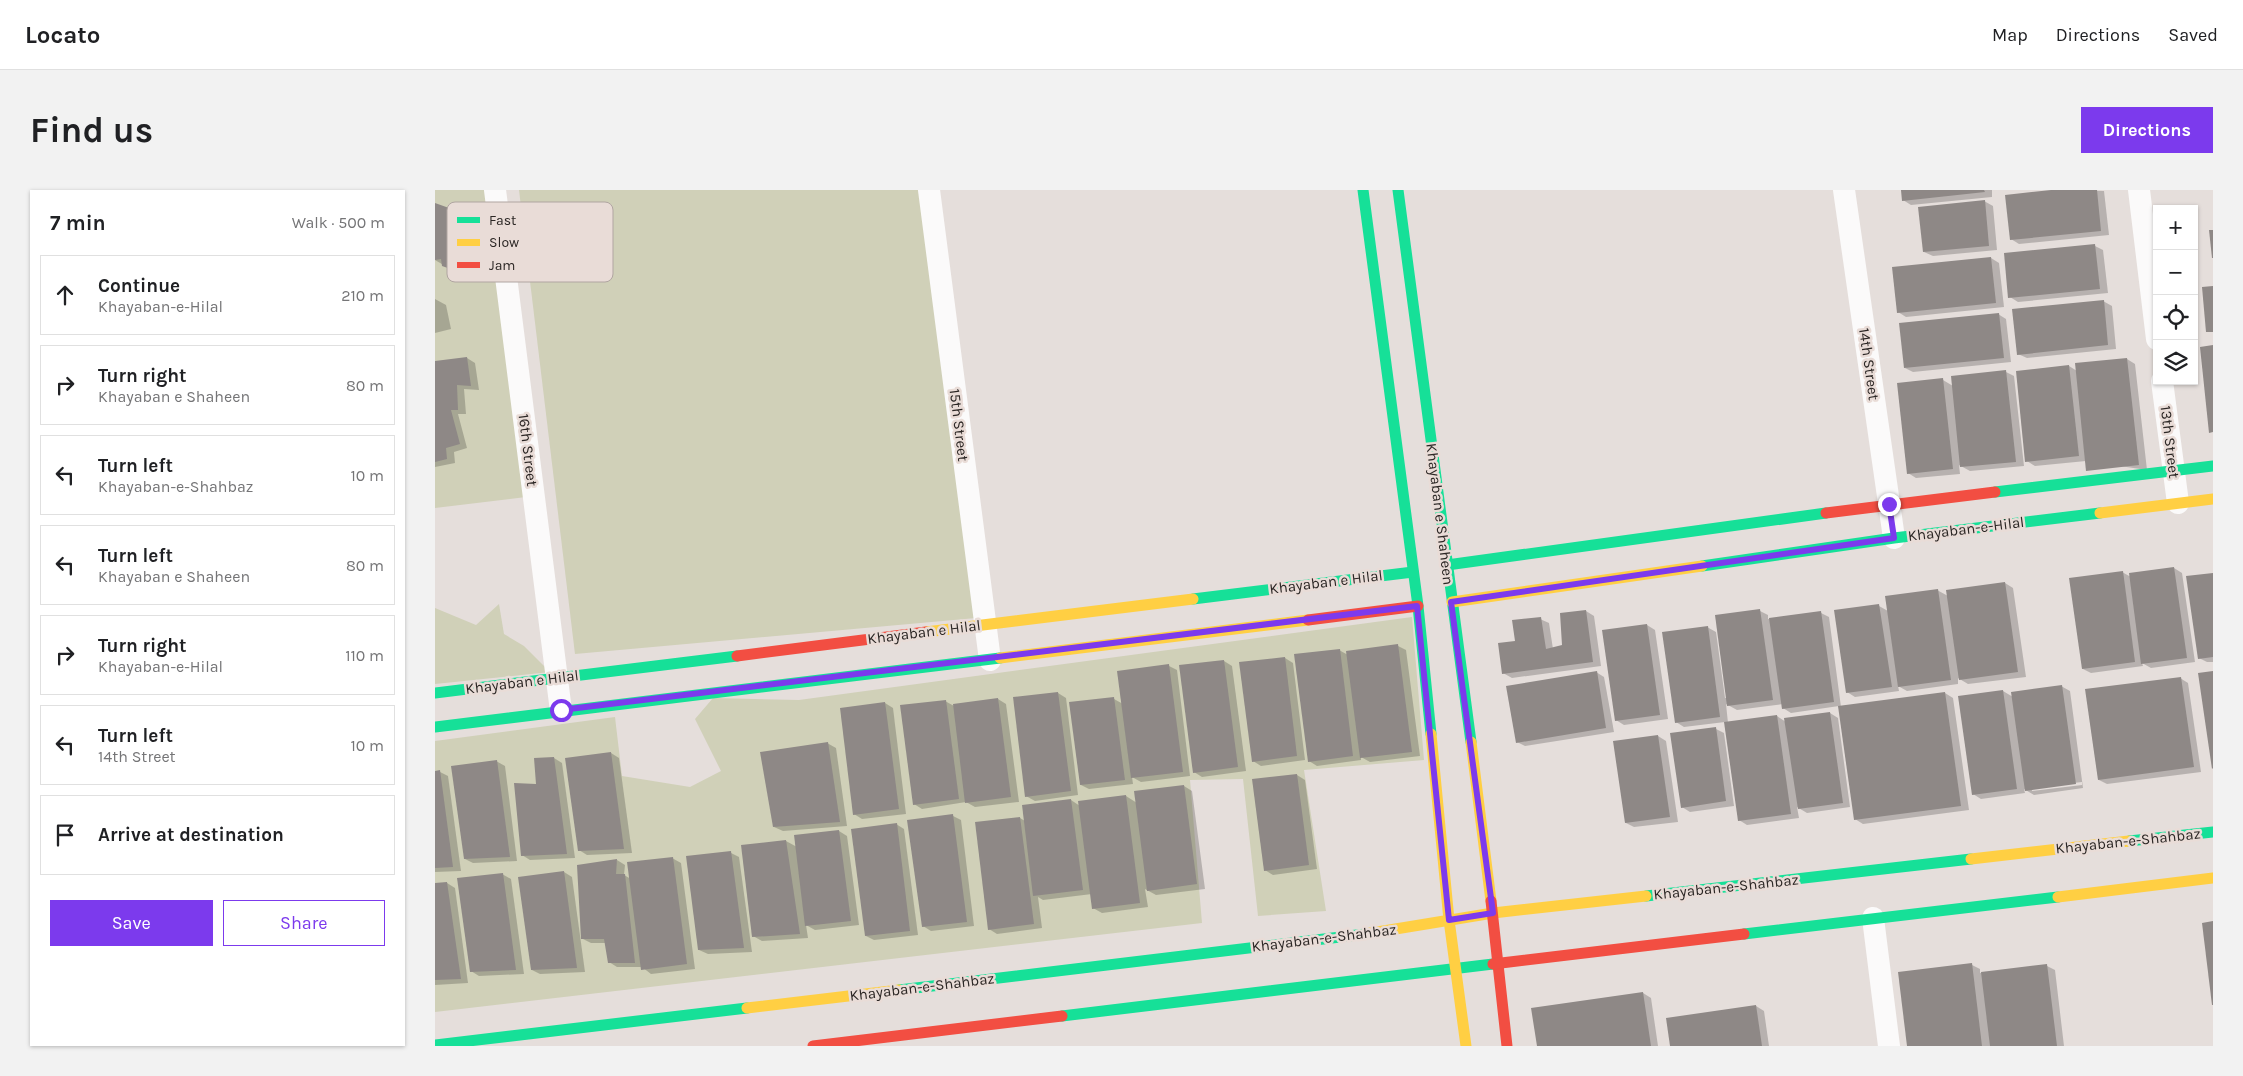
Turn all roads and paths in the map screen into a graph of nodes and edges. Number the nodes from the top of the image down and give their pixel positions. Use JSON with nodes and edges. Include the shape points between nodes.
{"nodes":[{"id":1,"x":929,"y":190,"type":"edge"},
{"id":2,"x":1363,"y":190,"type":"edge"},
{"id":3,"x":1398,"y":190,"type":"edge"},
{"id":4,"x":1844,"y":190,"type":"edge"},
{"id":5,"x":2139,"y":190,"type":"edge"},
{"id":6,"x":507,"y":282,"type":"edge"},
{"id":7,"x":2153,"y":307,"type":"edge"},
{"id":8,"x":2162,"y":385,"type":"edge"},
{"id":9,"x":2213,"y":466,"type":"edge"},
{"id":10,"x":2173,"y":471,"type":"junction"},
{"id":11,"x":2213,"y":499,"type":"edge"},
{"id":12,"x":2178,"y":503,"type":"junction"},
{"id":13,"x":1889,"y":504,"type":"junction"},
{"id":14,"x":1894,"y":538,"type":"junction"},
{"id":15,"x":1447,"y":565,"type":"junction"},
{"id":16,"x":1413,"y":572,"type":"junction"},
{"id":17,"x":1451,"y":602,"type":"junction"},
{"id":18,"x":1417,"y":606,"type":"junction"},
{"id":19,"x":985,"y":625,"type":"junction"},
{"id":20,"x":990,"y":660,"type":"junction"},
{"id":21,"x":557,"y":677,"type":"junction"},
{"id":22,"x":435,"y":693,"type":"edge"},
{"id":23,"x":561,"y":710,"type":"junction"},
{"id":24,"x":435,"y":727,"type":"edge"},
{"id":25,"x":2213,"y":832,"type":"edge"},
{"id":26,"x":2213,"y":878,"type":"edge"},
{"id":27,"x":1493,"y":913,"type":"junction"},
{"id":28,"x":1873,"y":918,"type":"junction"},
{"id":29,"x":1449,"y":920,"type":"junction"},
{"id":30,"x":1498,"y":963,"type":"junction"},
{"id":31,"x":1456,"y":970,"type":"junction"},
{"id":32,"x":435,"y":1045,"type":"edge"},
{"id":33,"x":813,"y":1046,"type":"edge"},
{"id":34,"x":1465,"y":1046,"type":"edge"},
{"id":35,"x":1507,"y":1046,"type":"edge"},
{"id":36,"x":1889,"y":1046,"type":"edge"}],
"edges":[{"from":1,"to":19,"type":"street","name":"15th Street"},
{"from":2,"to":16,"type":"main road"},
{"from":3,"to":15,"type":"main road","name":"Khayaban e Shaheen"},
{"from":4,"to":13,"type":"street","name":"14th Street"},
{"from":5,"to":7,"type":"street"},
{"from":6,"to":21,"type":"street","name":"16th Street"},
{"from":8,"to":10,"type":"street","name":"13th Street"},
{"from":9,"to":10,"type":"main road"},
{"from":10,"to":12,"type":"street","name":"13th Street"},
{"from":10,"to":13,"type":"main road"},
{"from":11,"to":12,"type":"main road","name":"Khayaban-e-Hilal"},
{"from":12,"to":14,"type":"main road","name":"Khayaban-e-Hilal"},
{"from":13,"to":14,"type":"street","name":"14th Street"},
{"from":13,"to":15,"type":"main road"},
{"from":14,"to":17,"type":"main road","name":"Khayaban-e-Hilal"},
{"from":15,"to":17,"type":"main road","name":"Khayaban e Shaheen"},
{"from":16,"to":18,"type":"main road"},
{"from":16,"to":19,"type":"main road","name":"Khayaban e Hilal"},
{"from":17,"to":27,"type":"main road","name":"Khayaban e Shaheen"},
{"from":18,"to":20,"type":"main road"},
{"from":18,"to":29,"type":"main road"},
{"from":19,"to":20,"type":"street","name":"15th Street"},
{"from":19,"to":21,"type":"main road","name":"Khayaban e Hilal"},
{"from":20,"to":23,"type":"main road"},
{"from":21,"to":22,"type":"main road","name":"Khayaban e Hilal"},
{"from":21,"to":23,"type":"street","name":"16th Street"},
{"from":23,"to":24,"type":"main road"},
{"from":25,"to":27,"type":"main road","name":"Khayaban-e-Shahbaz"},
{"from":26,"to":28,"type":"main road"},
{"from":27,"to":29,"type":"main road","name":"Khayaban-e-Shahbaz"},
{"from":27,"to":30,"type":"main road","name":"Khayaban e Shaheen"},
{"from":28,"to":30,"type":"main road"},
{"from":28,"to":36,"type":"street"},
{"from":29,"to":31,"type":"main road"},
{"from":29,"to":32,"type":"main road","name":"Khayaban-e-Shahbaz","via":[[1367,934]]},
{"from":30,"to":31,"type":"main road"},
{"from":30,"to":35,"type":"main road","name":"Khayaban e Shaheen"},
{"from":31,"to":33,"type":"main road"},
{"from":31,"to":34,"type":"main road"}]}
